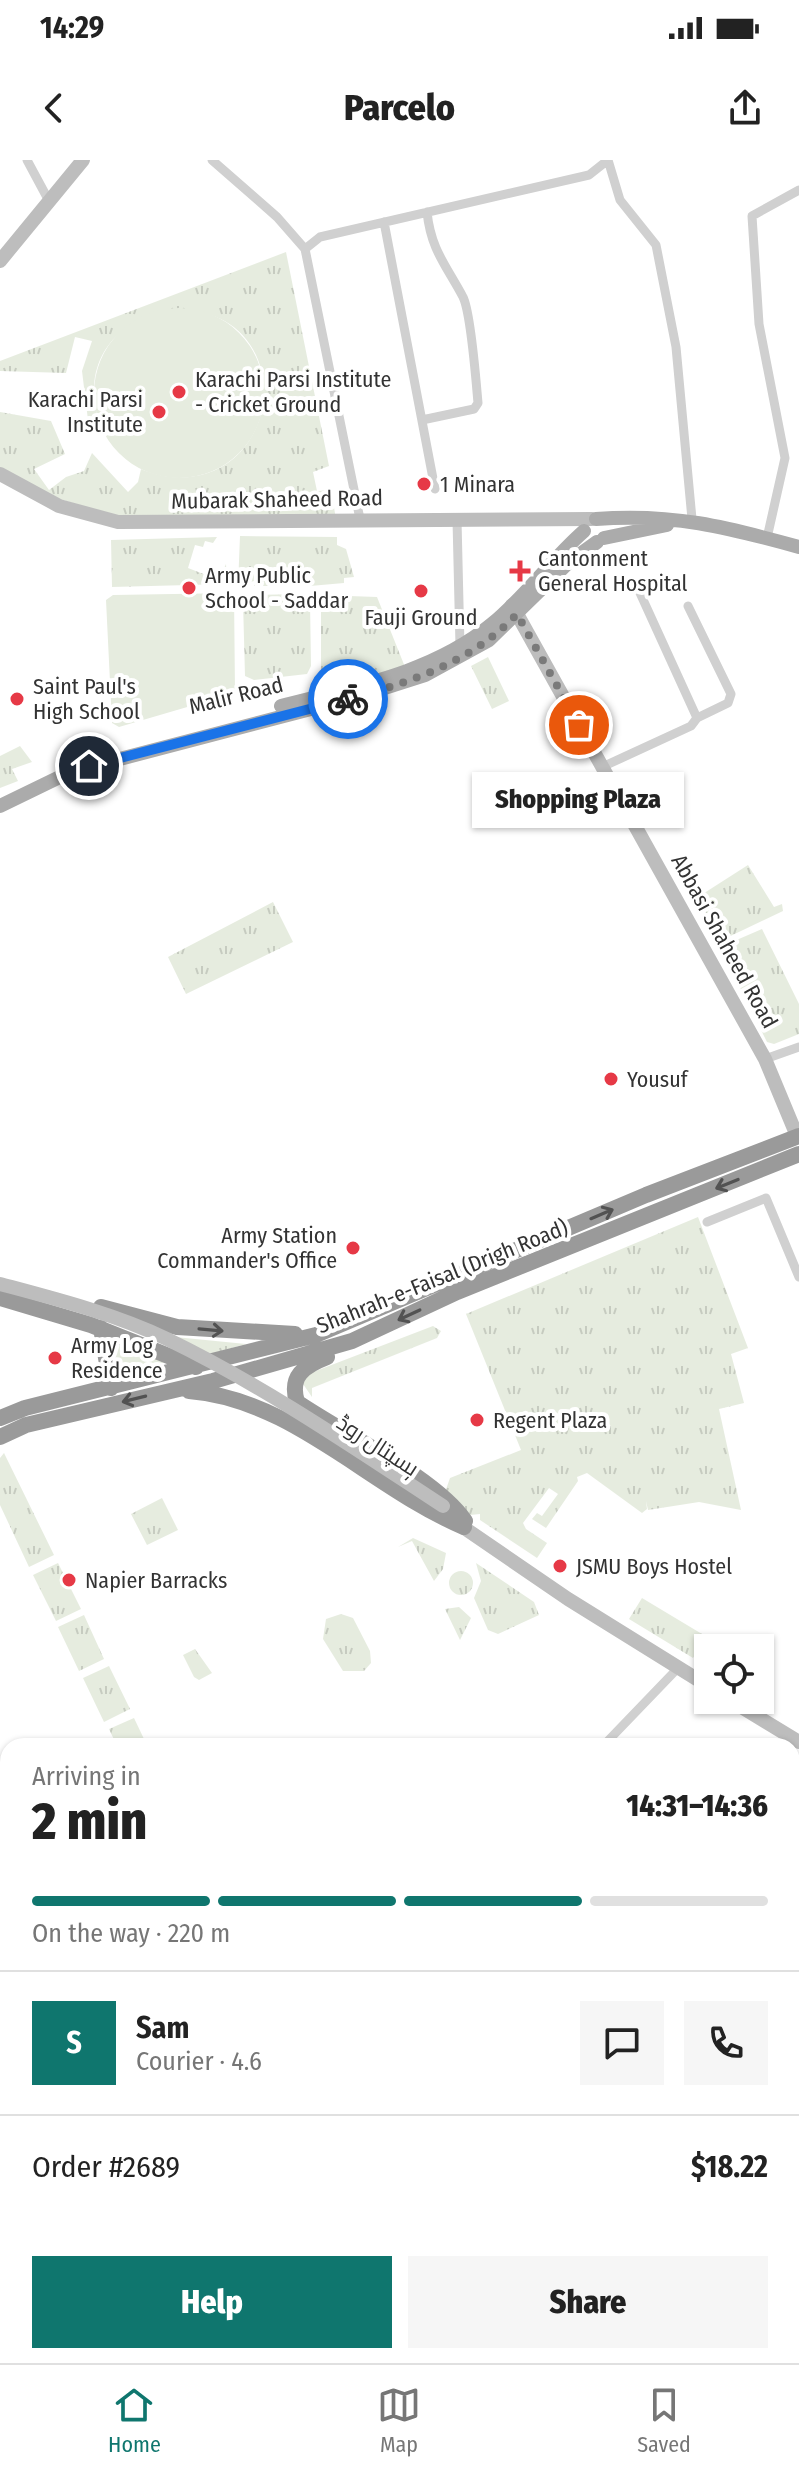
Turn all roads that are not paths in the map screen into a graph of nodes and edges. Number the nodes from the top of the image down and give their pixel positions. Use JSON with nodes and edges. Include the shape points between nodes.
{"nodes":[{"id":1,"x":27,"y":160,"type":"edge"},
{"id":2,"x":83,"y":160,"type":"edge"},
{"id":3,"x":212,"y":160,"type":"edge"},
{"id":4,"x":608,"y":160,"type":"edge"},
{"id":5,"x":799,"y":190,"type":"edge"},
{"id":6,"x":49,"y":201,"type":"junction"},
{"id":7,"x":427,"y":212,"type":"junction"},
{"id":8,"x":384,"y":222,"type":"junction"},
{"id":9,"x":305,"y":249,"type":"junction"},
{"id":10,"x":0,"y":261,"type":"edge"},
{"id":11,"x":422,"y":420,"type":"junction"},
{"id":12,"x":0,"y":474,"type":"edge"},
{"id":13,"x":435,"y":489,"type":"dead end"},
{"id":14,"x":360,"y":519,"type":"junction"},
{"id":15,"x":692,"y":519,"type":"junction"},
{"id":16,"x":457,"y":520,"type":"junction"},
{"id":17,"x":589,"y":525,"type":"junction"},
{"id":18,"x":767,"y":538,"type":"junction"},
{"id":19,"x":600,"y":540,"type":"junction"},
{"id":20,"x":799,"y":547,"type":"edge"},
{"id":21,"x":799,"y":557,"type":"edge"},
{"id":22,"x":640,"y":593,"type":"dead end"},
{"id":23,"x":688,"y":606,"type":"dead end"},
{"id":24,"x":514,"y":610,"type":"junction"},
{"id":25,"x":460,"y":646,"type":"junction"},
{"id":26,"x":697,"y":718,"type":"junction"},
{"id":27,"x":602,"y":767,"type":"junction"},
{"id":28,"x":0,"y":797,"type":"edge"},
{"id":29,"x":0,"y":806,"type":"edge"},
{"id":30,"x":799,"y":1047,"type":"edge"},
{"id":31,"x":765,"y":1059,"type":"junction"},
{"id":32,"x":798,"y":1136,"type":"edge"},
{"id":33,"x":799,"y":1154,"type":"edge"},
{"id":34,"x":707,"y":1222,"type":"dead end"},
{"id":35,"x":0,"y":1277,"type":"edge"},
{"id":36,"x":799,"y":1277,"type":"edge"},
{"id":37,"x":0,"y":1287,"type":"edge"},
{"id":38,"x":0,"y":1298,"type":"edge"},
{"id":39,"x":169,"y":1325,"type":"junction"},
{"id":40,"x":101,"y":1328,"type":"junction"},
{"id":41,"x":316,"y":1335,"type":"junction"},
{"id":42,"x":352,"y":1341,"type":"junction"},
{"id":43,"x":171,"y":1355,"type":"junction"},
{"id":44,"x":196,"y":1367,"type":"junction"},
{"id":45,"x":111,"y":1388,"type":"junction"},
{"id":46,"x":172,"y":1390,"type":"junction"},
{"id":47,"x":0,"y":1418,"type":"edge"},
{"id":48,"x":0,"y":1437,"type":"edge"},
{"id":49,"x":465,"y":1524,"type":"junction"},
{"id":50,"x":694,"y":1666,"type":"edge"},
{"id":51,"x":678,"y":1668,"type":"junction"},
{"id":52,"x":694,"y":1678,"type":"edge"},
{"id":53,"x":753,"y":1714,"type":"edge"},
{"id":54,"x":772,"y":1714,"type":"edge"},
{"id":55,"x":799,"y":1731,"type":"edge"},
{"id":56,"x":611,"y":1738,"type":"edge"},
{"id":57,"x":792,"y":1738,"type":"edge"}],
"edges":[{"from":1,"to":6,"type":"street"},
{"from":2,"to":6,"type":"street"},
{"from":3,"to":9,"type":"street"},
{"from":4,"to":7,"type":"street","via":[[589,175]]},
{"from":4,"to":15,"type":"street","via":[[620,200],[656,245],[676,347]]},
{"from":5,"to":18,"type":"street","via":[[752,216],[759,324],[785,458]]},
{"from":6,"to":10,"type":"street"},
{"from":7,"to":8,"type":"street"},
{"from":7,"to":11,"type":"street","via":[[430,237],[464,299],[478,403],[474,409]]},
{"from":8,"to":9,"type":"street","via":[[320,237]]},
{"from":8,"to":11,"type":"street"},
{"from":9,"to":14,"type":"street"},
{"from":11,"to":13,"type":"street"},
{"from":12,"to":14,"type":"street","name":"Mubarak Shaheed Road","via":[[59,506],[118,522]]},
{"from":14,"to":16,"type":"street","name":"Mubarak Shaheed Road"},
{"from":15,"to":17,"type":"main road","via":[[639,516]]},
{"from":15,"to":18,"type":"main road"},
{"from":16,"to":17,"type":"street","name":"Mubarak Shaheed Road","via":[[565,518]]},
{"from":16,"to":25,"type":"street"},
{"from":17,"to":19,"type":"main road","via":[[586,538]]},
{"from":17,"to":19,"type":"main road","via":[[606,528]]},
{"from":17,"to":24,"type":"main road","name":"Malir Road"},
{"from":18,"to":20,"type":"main road"},
{"from":19,"to":21,"type":"main road","via":[[667,525],[717,533]]},
{"from":19,"to":24,"type":"main road","name":"Malir Road"},
{"from":22,"to":26,"type":"street"},
{"from":23,"to":26,"type":"street","via":[[731,694],[728,703]]},
{"from":24,"to":25,"type":"main road","name":"Malir Road"},
{"from":24,"to":27,"type":"street","name":"Abbasi Shaheed Road"},
{"from":24,"to":29,"type":"main road","name":"Malir Road","via":[[489,640],[425,675],[70,772]]},
{"from":25,"to":28,"type":"main road","name":"Malir Road","via":[[388,677],[67,765]]},
{"from":26,"to":27,"type":"street","via":[[691,726]]},
{"from":27,"to":31,"type":"street","name":"Abbasi Shaheed Road"},
{"from":30,"to":31,"type":"street"},
{"from":31,"to":32,"type":"street","name":"Abbasi Shaheed Road"},
{"from":41,"to":32,"type":"highway","name":"Shahrah-e-Faisal (Drigh Road)","one_way":true},
{"from":33,"to":42,"type":"highway","name":"Shahrah-e-Faisal (Drigh Road)","one_way":true,"via":[[457,1292]]},
{"from":34,"to":36,"type":"street","via":[[766,1198]]},
{"from":35,"to":39,"type":"highway"},
{"from":37,"to":49,"type":"street","name":"ہسپتال روڈ","bridge":true,"via":[[54,1298],[167,1339],[263,1390]]},
{"from":38,"to":40,"type":"highway"},
{"from":39,"to":41,"type":"highway","one_way":true},
{"from":39,"to":43,"type":"highway"},
{"from":40,"to":43,"type":"highway"},
{"from":40,"to":45,"type":"highway"},
{"from":41,"to":44,"type":"highway","name":"Shahrah-e-Faisal (Drigh Road)"},
{"from":42,"to":46,"type":"highway","name":"Shahrah-e-Faisal (Drigh Road)"},
{"from":42,"to":49,"type":"highway","via":[[300,1371],[294,1381],[297,1402],[420,1481],[458,1510]]},
{"from":43,"to":44,"type":"highway"},
{"from":44,"to":45,"type":"highway","name":"Shahrah-e-Faisal (Drigh Road)"},
{"from":45,"to":47,"type":"highway","name":"Shahrah-e-Faisal (Drigh Road)"},
{"from":46,"to":48,"type":"highway","name":"Shahrah-e-Faisal (Drigh Road)","one_way":true,"via":[[26,1425]]},
{"from":46,"to":49,"type":"highway","via":[[242,1399],[428,1512]]},
{"from":49,"to":50,"type":"street","name":"ہسپتال روڈ"},
{"from":49,"to":51,"type":"street","name":"ہسپتال روڈ"},
{"from":51,"to":52,"type":"street","name":"ہسپتال روڈ"},
{"from":51,"to":56,"type":"street"},
{"from":53,"to":57,"type":"street"},
{"from":54,"to":55,"type":"street"}]}
